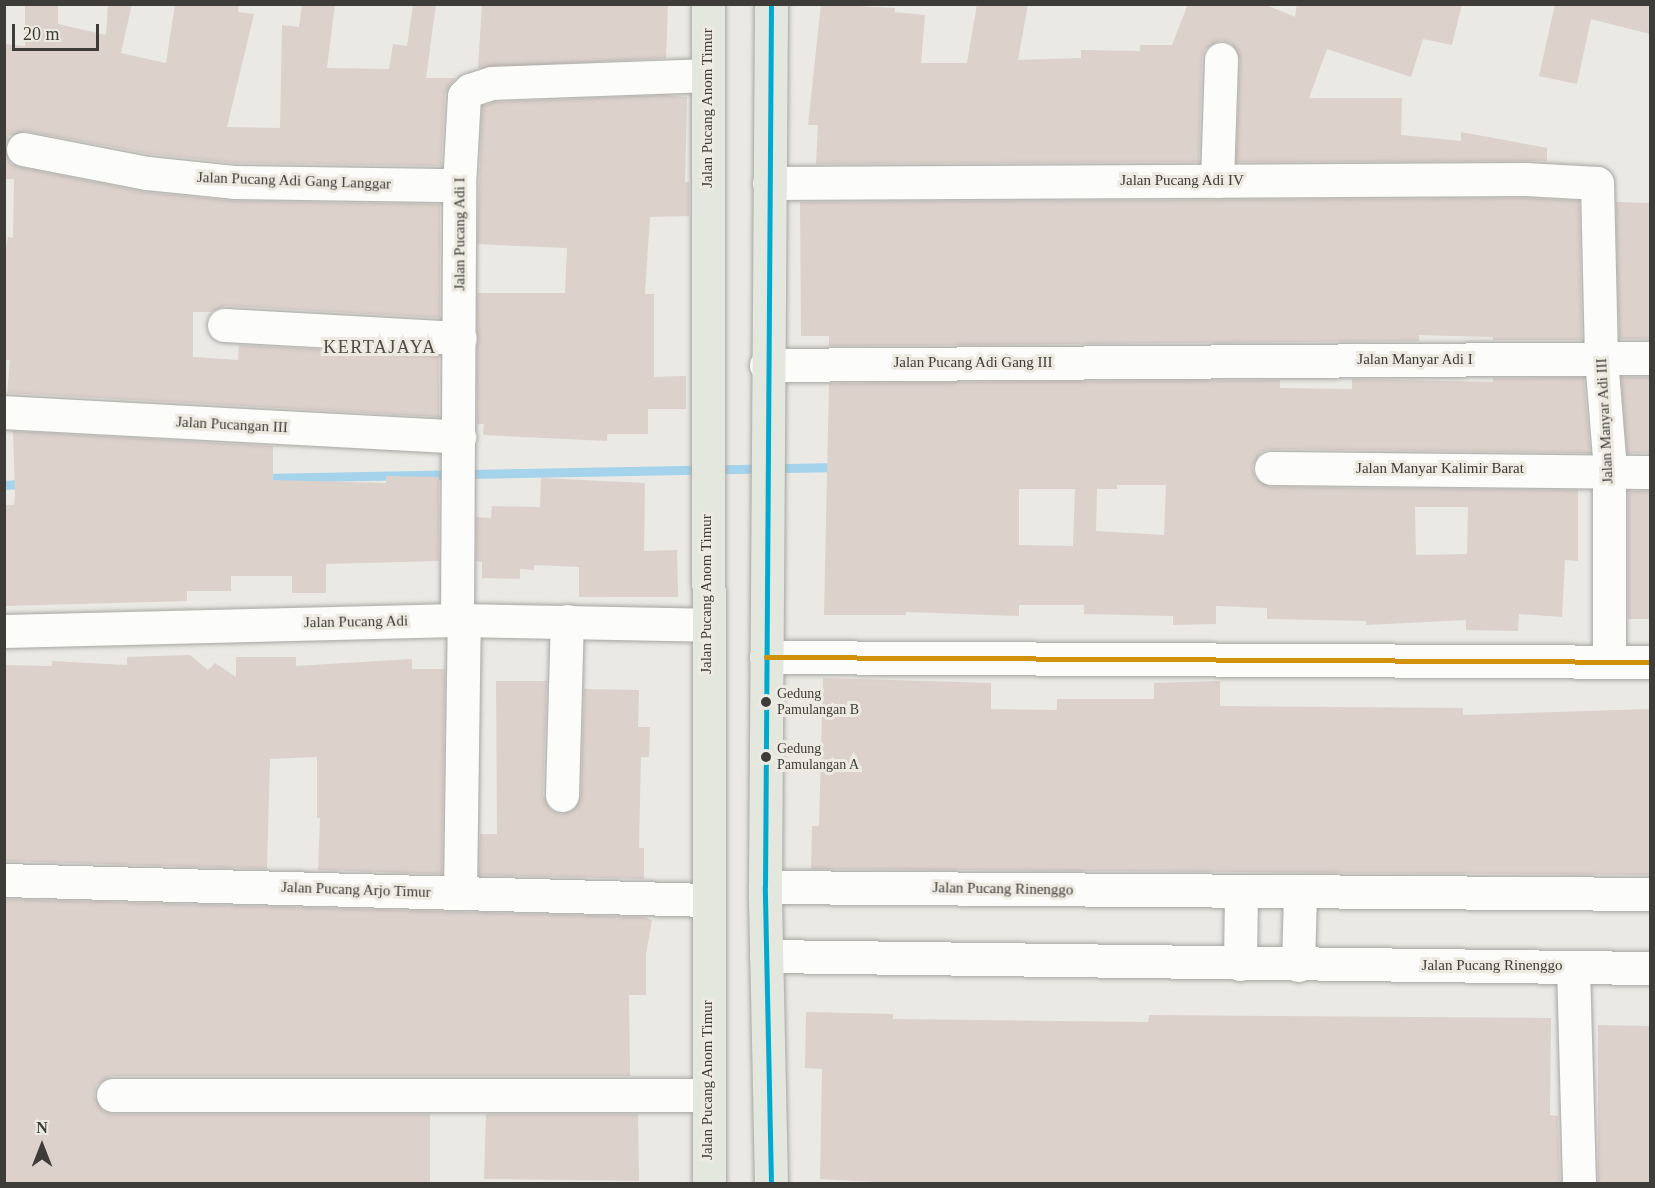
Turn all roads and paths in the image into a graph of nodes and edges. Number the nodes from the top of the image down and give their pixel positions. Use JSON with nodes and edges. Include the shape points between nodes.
{"nodes":[{"id":1,"x":708,"y":4,"type":"edge"},
{"id":2,"x":771,"y":4,"type":"edge"},
{"id":3,"x":1221,"y":59,"type":"dead end"},
{"id":4,"x":707,"y":75,"type":"junction"},
{"id":5,"x":23,"y":149,"type":"dead end"},
{"id":6,"x":1217,"y":181,"type":"junction"},
{"id":7,"x":1594,"y":181,"type":"joint"},
{"id":8,"x":769,"y":183,"type":"junction"},
{"id":9,"x":459,"y":185,"type":"junction"},
{"id":10,"x":224,"y":326,"type":"dead end"},
{"id":11,"x":460,"y":338,"type":"junction"},
{"id":12,"x":1601,"y":358,"type":"junction"},
{"id":13,"x":1650,"y":358,"type":"edge"},
{"id":14,"x":1180,"y":361,"type":"joint"},
{"id":15,"x":766,"y":365,"type":"junction"},
{"id":16,"x":4,"y":412,"type":"edge"},
{"id":17,"x":459,"y":461,"type":"junction"},
{"id":18,"x":1609,"y":464,"type":"junction"},
{"id":19,"x":1271,"y":468,"type":"dead end"},
{"id":20,"x":1650,"y":472,"type":"edge"},
{"id":21,"x":460,"y":620,"type":"junction"},
{"id":22,"x":567,"y":621,"type":"junction"},
{"id":23,"x":707,"y":625,"type":"junction"},
{"id":24,"x":4,"y":631,"type":"edge"},
{"id":25,"x":766,"y":657,"type":"junction"},
{"id":26,"x":1609,"y":662,"type":"junction"},
{"id":27,"x":1650,"y":662,"type":"edge"},
{"id":28,"x":562,"y":795,"type":"dead end"},
{"id":29,"x":4,"y":880,"type":"edge"},
{"id":30,"x":765,"y":887,"type":"junction"},
{"id":31,"x":1240,"y":891,"type":"junction"},
{"id":32,"x":1300,"y":892,"type":"junction"},
{"id":33,"x":460,"y":893,"type":"junction"},
{"id":34,"x":1650,"y":894,"type":"edge"},
{"id":35,"x":707,"y":900,"type":"junction"},
{"id":36,"x":766,"y":956,"type":"junction"},
{"id":37,"x":1240,"y":964,"type":"junction"},
{"id":38,"x":1298,"y":965,"type":"junction"},
{"id":39,"x":1573,"y":967,"type":"junction"},
{"id":40,"x":1650,"y":968,"type":"edge"},
{"id":41,"x":113,"y":1095,"type":"dead end"},
{"id":42,"x":708,"y":1095,"type":"junction"},
{"id":43,"x":709,"y":1184,"type":"edge"},
{"id":44,"x":771,"y":1184,"type":"edge"},
{"id":45,"x":1579,"y":1184,"type":"edge"}],
"edges":[{"from":1,"to":4,"type":"main road","name":"Jalan Pucang Anom Timur"},
{"from":2,"to":8,"type":"main road"},
{"from":3,"to":6,"type":"street"},
{"from":4,"to":9,"type":"street","name":"Jalan Pucang Adi I","via":[[480,85],[464,96],[461,110]]},
{"from":4,"to":23,"type":"main road","name":"Jalan Pucang Anom Timur"},
{"from":5,"to":9,"type":"street","name":"Jalan Pucang Adi Gang Langgar","via":[[147,173],[234,182]]},
{"from":6,"to":7,"type":"street","name":"Jalan Pucang Adi IV"},
{"from":6,"to":8,"type":"street","name":"Jalan Pucang Adi IV"},
{"from":7,"to":12,"type":"street","name":"Jalan Manyar Adi III","via":[[1599,186]]},
{"from":8,"to":15,"type":"main road"},
{"from":9,"to":11,"type":"street","name":"Jalan Pucang Adi I"},
{"from":10,"to":11,"type":"street"},
{"from":11,"to":17,"type":"street","name":"Jalan Pucang Adi I"},
{"from":12,"to":13,"type":"street","name":"Jalan Manyar Adi I"},
{"from":12,"to":14,"type":"street","name":"Jalan Manyar Adi I"},
{"from":12,"to":18,"type":"street","name":"Jalan Manyar Adi III"},
{"from":14,"to":15,"type":"street","name":"Jalan Pucang Adi Gang III"},
{"from":15,"to":25,"type":"main road"},
{"from":16,"to":17,"type":"street","name":"Jalan Pucangan III"},
{"from":17,"to":21,"type":"street","name":"Jalan Pucang Adi I"},
{"from":18,"to":19,"type":"street","name":"Jalan Manyar Kalimir Barat"},
{"from":18,"to":20,"type":"street","name":"Jalan Manyar Kalimir Barat"},
{"from":18,"to":26,"type":"street","name":"Jalan Manyar Adi III"},
{"from":21,"to":22,"type":"street","name":"Jalan Pucang Adi"},
{"from":21,"to":24,"type":"street","name":"Jalan Pucang Adi"},
{"from":21,"to":33,"type":"street","name":"Jalan Pucang Adi I"},
{"from":22,"to":23,"type":"street","name":"Jalan Pucang Adi"},
{"from":22,"to":28,"type":"street"},
{"from":23,"to":35,"type":"main road","name":"Jalan Pucang Anom Timur"},
{"from":25,"to":26,"type":"street"},
{"from":25,"to":30,"type":"main road"},
{"from":26,"to":27,"type":"street"},
{"from":29,"to":33,"type":"street","name":"Jalan Pucang Arjo Timur"},
{"from":30,"to":31,"type":"street","name":"Jalan Pucang Rinenggo"},
{"from":30,"to":36,"type":"main road"},
{"from":31,"to":32,"type":"street","name":"Jalan Pucang Rinenggo"},
{"from":31,"to":37,"type":"street"},
{"from":32,"to":34,"type":"street","name":"Jalan Pucang Rinenggo"},
{"from":32,"to":38,"type":"street"},
{"from":33,"to":35,"type":"street","name":"Jalan Pucang Arjo Timur"},
{"from":35,"to":42,"type":"main road","name":"Jalan Pucang Anom Timur"},
{"from":36,"to":37,"type":"street","name":"Jalan Pucang Rinenggo"},
{"from":36,"to":44,"type":"main road"},
{"from":37,"to":38,"type":"street","name":"Jalan Pucang Rinenggo"},
{"from":38,"to":39,"type":"street","name":"Jalan Pucang Rinenggo"},
{"from":39,"to":40,"type":"street","name":"Jalan Pucang Rinenggo"},
{"from":39,"to":45,"type":"street"},
{"from":41,"to":42,"type":"street"},
{"from":42,"to":43,"type":"main road","name":"Jalan Pucang Anom Timur"}]}
